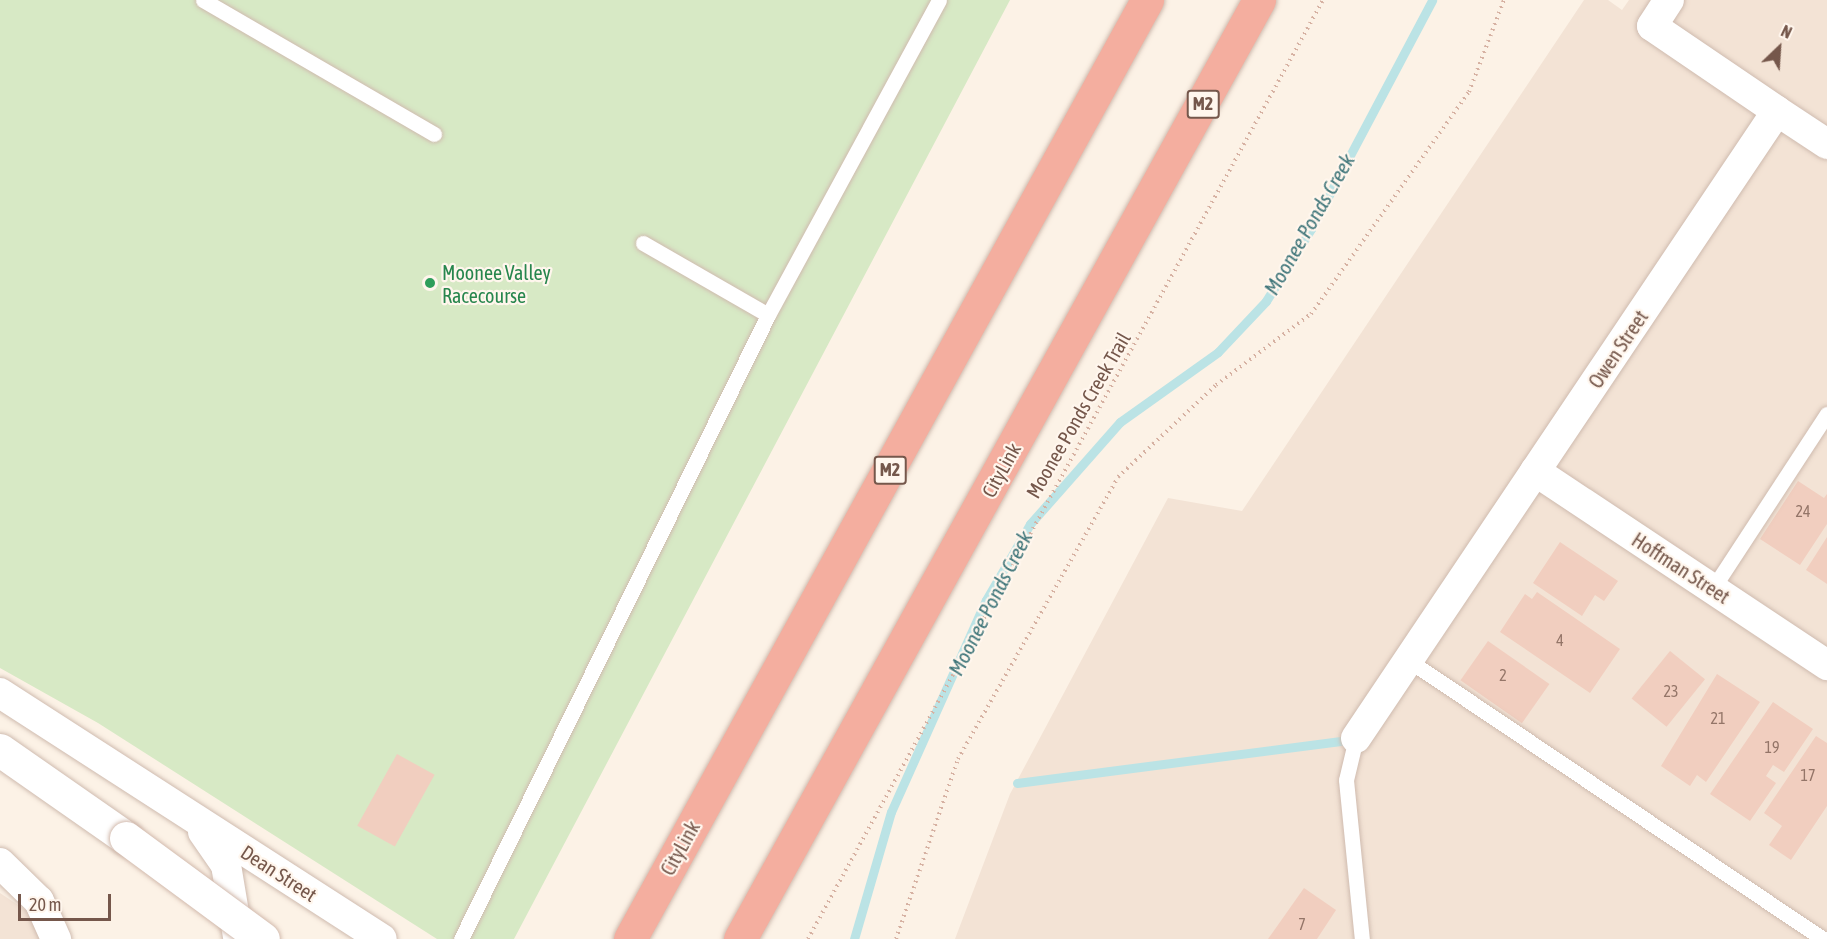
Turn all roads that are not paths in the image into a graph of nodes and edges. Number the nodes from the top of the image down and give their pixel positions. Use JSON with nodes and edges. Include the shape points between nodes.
{"nodes":[{"id":1,"x":203,"y":0,"type":"edge"},
{"id":2,"x":939,"y":0,"type":"edge"},
{"id":3,"x":1147,"y":0,"type":"edge"},
{"id":4,"x":1259,"y":0,"type":"edge"},
{"id":5,"x":1669,"y":0,"type":"edge"},
{"id":6,"x":1777,"y":111,"type":"junction"},
{"id":7,"x":434,"y":134,"type":"dead end"},
{"id":8,"x":1827,"y":144,"type":"edge"},
{"id":9,"x":643,"y":243,"type":"dead end"},
{"id":10,"x":768,"y":315,"type":"junction"},
{"id":11,"x":1827,"y":414,"type":"edge"},
{"id":12,"x":1535,"y":471,"type":"junction"},
{"id":13,"x":1713,"y":588,"type":"junction"},
{"id":14,"x":1408,"y":660,"type":"junction"},
{"id":15,"x":1827,"y":664,"type":"edge"},
{"id":16,"x":0,"y":693,"type":"edge"},
{"id":17,"x":1356,"y":738,"type":"joint"},
{"id":18,"x":0,"y":750,"type":"edge"},
{"id":19,"x":176,"y":807,"type":"junction"},
{"id":20,"x":0,"y":863,"type":"edge"},
{"id":21,"x":56,"y":939,"type":"edge"},
{"id":22,"x":238,"y":939,"type":"edge"},
{"id":23,"x":262,"y":939,"type":"edge"},
{"id":24,"x":382,"y":939,"type":"edge"},
{"id":25,"x":461,"y":939,"type":"edge"},
{"id":26,"x":630,"y":939,"type":"edge"},
{"id":27,"x":740,"y":939,"type":"edge"},
{"id":28,"x":1362,"y":939,"type":"edge"},
{"id":29,"x":1823,"y":939,"type":"edge"}],
"edges":[{"from":1,"to":7,"type":"lane"},
{"from":2,"to":10,"type":"lane"},
{"from":3,"to":26,"type":"highway","name":"CityLink","number":"M2"},
{"from":4,"to":27,"type":"highway","name":"CityLink","number":"M2"},
{"from":5,"to":6,"type":"street","via":[[1652,26]]},
{"from":6,"to":8,"type":"street"},
{"from":6,"to":12,"type":"street","name":"Owen Street"},
{"from":9,"to":10,"type":"lane"},
{"from":10,"to":25,"type":"lane"},
{"from":11,"to":13,"type":"lane"},
{"from":12,"to":13,"type":"street","name":"Hoffman Street"},
{"from":12,"to":14,"type":"street","name":"Owen Street"},
{"from":13,"to":15,"type":"street","name":"Hoffman Street"},
{"from":14,"to":17,"type":"street","name":"Owen Street"},
{"from":14,"to":29,"type":"lane"},
{"from":16,"to":19,"type":"street","name":"Dean Street"},
{"from":17,"to":28,"type":"lane","via":[[1346,780]]},
{"from":18,"to":23,"type":"street","bridge":true},
{"from":19,"to":22,"type":"street","name":"Dean Street","via":[[213,841],[226,865]]},
{"from":19,"to":24,"type":"street","name":"Dean Street"},
{"from":20,"to":21,"type":"street","via":[[39,901]]}]}
